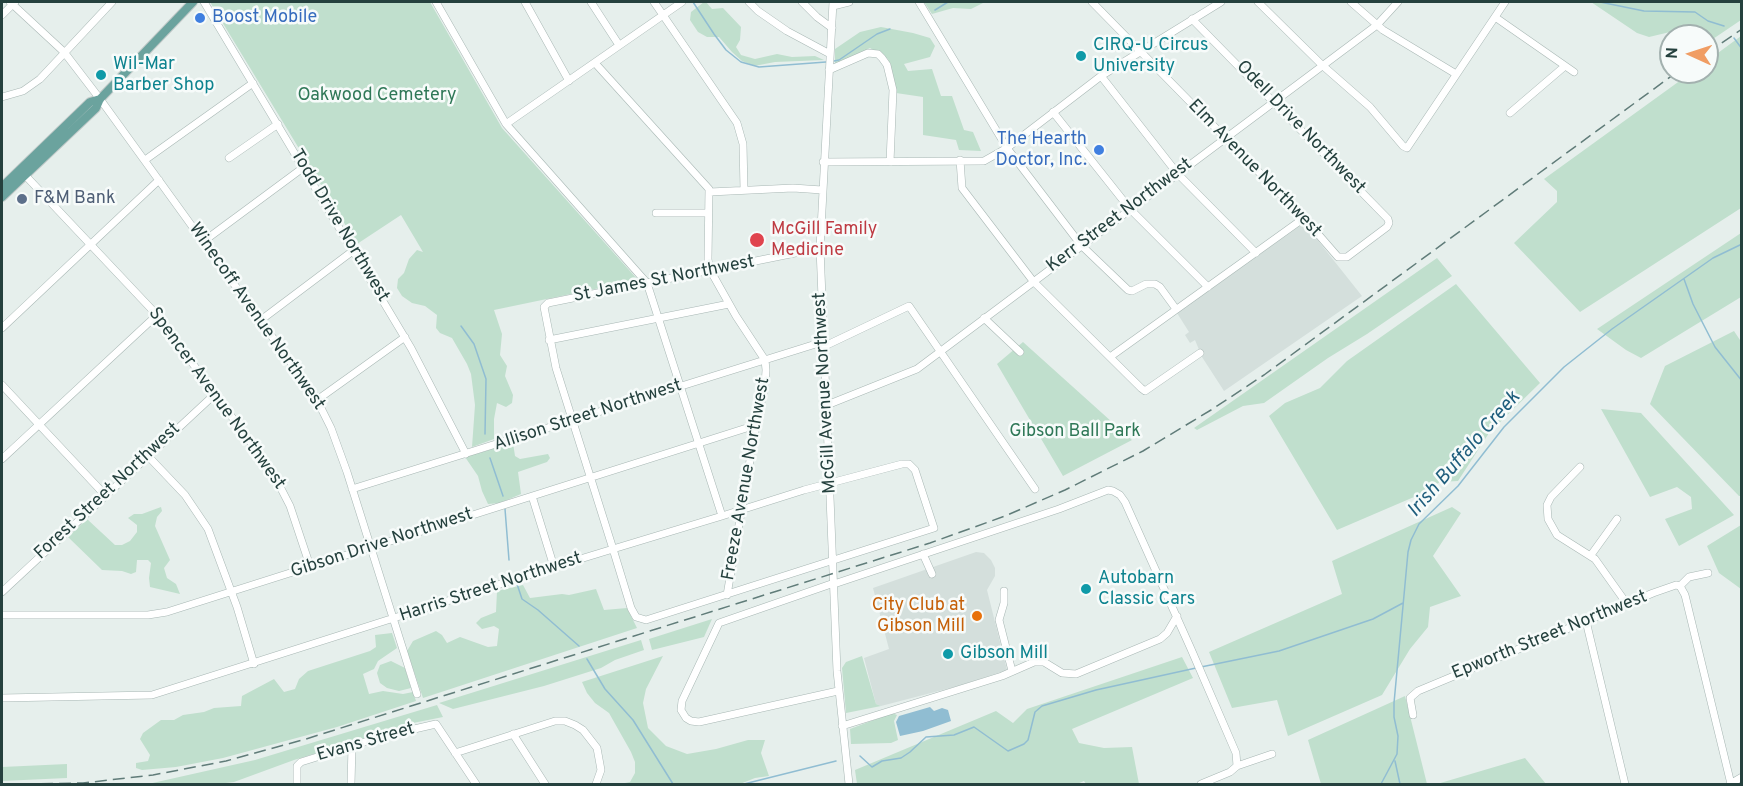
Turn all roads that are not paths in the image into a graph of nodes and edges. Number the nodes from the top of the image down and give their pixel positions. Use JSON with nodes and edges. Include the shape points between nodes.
{"nodes":[{"id":1,"x":12,"y":2,"type":"edge"},
{"id":2,"x":112,"y":2,"type":"edge"},
{"id":3,"x":193,"y":2,"type":"edge"},
{"id":4,"x":204,"y":2,"type":"edge"},
{"id":5,"x":436,"y":2,"type":"edge"},
{"id":6,"x":525,"y":2,"type":"edge"},
{"id":7,"x":591,"y":2,"type":"edge"},
{"id":8,"x":654,"y":2,"type":"edge"},
{"id":9,"x":682,"y":2,"type":"edge"},
{"id":10,"x":749,"y":2,"type":"edge"},
{"id":11,"x":802,"y":2,"type":"edge"},
{"id":12,"x":849,"y":2,"type":"edge"},
{"id":13,"x":919,"y":2,"type":"edge"},
{"id":14,"x":1092,"y":2,"type":"edge"},
{"id":15,"x":1221,"y":2,"type":"edge"},
{"id":16,"x":1258,"y":2,"type":"edge"},
{"id":17,"x":1351,"y":2,"type":"edge"},
{"id":18,"x":1398,"y":2,"type":"edge"},
{"id":19,"x":1505,"y":2,"type":"edge"},
{"id":20,"x":833,"y":4,"type":"edge"},
{"id":21,"x":2,"y":15,"type":"edge"},
{"id":22,"x":663,"y":15,"type":"junction"},
{"id":23,"x":1495,"y":17,"type":"junction"},
{"id":24,"x":1192,"y":19,"type":"junction"},
{"id":25,"x":1377,"y":25,"type":"junction"},
{"id":26,"x":831,"y":28,"type":"junction"},
{"id":27,"x":619,"y":45,"type":"junction"},
{"id":28,"x":1141,"y":51,"type":"junction"},
{"id":29,"x":64,"y":52,"type":"junction"},
{"id":30,"x":830,"y":54,"type":"junction"},
{"id":31,"x":595,"y":63,"type":"junction"},
{"id":32,"x":1322,"y":66,"type":"junction"},
{"id":33,"x":1565,"y":66,"type":"junction"},
{"id":34,"x":829,"y":70,"type":"junction"},
{"id":35,"x":1574,"y":72,"type":"dead end"},
{"id":36,"x":1456,"y":74,"type":"junction"},
{"id":37,"x":1101,"y":76,"type":"junction"},
{"id":38,"x":569,"y":81,"type":"junction"},
{"id":39,"x":253,"y":83,"type":"junction"},
{"id":40,"x":2,"y":97,"type":"edge"},
{"id":41,"x":100,"y":99,"type":"junction"},
{"id":42,"x":1274,"y":101,"type":"junction"},
{"id":43,"x":1053,"y":112,"type":"junction"},
{"id":44,"x":1510,"y":113,"type":"dead end"},
{"id":45,"x":278,"y":124,"type":"junction"},
{"id":46,"x":506,"y":124,"type":"junction"},
{"id":47,"x":1225,"y":138,"type":"junction"},
{"id":48,"x":1007,"y":148,"type":"junction"},
{"id":49,"x":229,"y":158,"type":"dead end"},
{"id":50,"x":145,"y":160,"type":"junction"},
{"id":51,"x":960,"y":160,"type":"junction"},
{"id":52,"x":823,"y":162,"type":"junction"},
{"id":53,"x":890,"y":162,"type":"junction"},
{"id":54,"x":304,"y":167,"type":"junction"},
{"id":55,"x":23,"y":172,"type":"junction"},
{"id":56,"x":1177,"y":173,"type":"junction"},
{"id":57,"x":159,"y":180,"type":"junction"},
{"id":58,"x":2,"y":187,"type":"edge"},
{"id":59,"x":744,"y":190,"type":"junction"},
{"id":60,"x":822,"y":190,"type":"junction"},
{"id":61,"x":710,"y":192,"type":"junction"},
{"id":62,"x":2,"y":197,"type":"edge"},
{"id":63,"x":1130,"y":209,"type":"junction"},
{"id":64,"x":656,"y":213,"type":"dead end"},
{"id":65,"x":708,"y":213,"type":"junction"},
{"id":66,"x":1304,"y":219,"type":"junction"},
{"id":67,"x":204,"y":241,"type":"junction"},
{"id":68,"x":90,"y":244,"type":"junction"},
{"id":69,"x":1081,"y":245,"type":"junction"},
{"id":70,"x":820,"y":248,"type":"junction"},
{"id":71,"x":354,"y":250,"type":"junction"},
{"id":72,"x":1256,"y":253,"type":"junction"},
{"id":73,"x":1341,"y":259,"type":"joint"},
{"id":74,"x":711,"y":271,"type":"junction"},
{"id":75,"x":1034,"y":281,"type":"junction"},
{"id":76,"x":648,"y":283,"type":"junction"},
{"id":77,"x":1208,"y":287,"type":"junction"},
{"id":78,"x":729,"y":304,"type":"junction"},
{"id":79,"x":1176,"y":309,"type":"junction"},
{"id":80,"x":157,"y":315,"type":"junction"},
{"id":81,"x":659,"y":317,"type":"junction"},
{"id":82,"x":984,"y":318,"type":"junction"},
{"id":83,"x":261,"y":320,"type":"junction"},
{"id":84,"x":2,"y":328,"type":"edge"},
{"id":85,"x":405,"y":337,"type":"junction"},
{"id":86,"x":549,"y":340,"type":"junction"},
{"id":87,"x":824,"y":344,"type":"junction"},
{"id":88,"x":941,"y":351,"type":"junction"},
{"id":89,"x":1020,"y":352,"type":"dead end"},
{"id":90,"x":1200,"y":353,"type":"dead end"},
{"id":91,"x":1110,"y":357,"type":"junction"},
{"id":92,"x":765,"y":360,"type":"junction"},
{"id":93,"x":2,"y":385,"type":"edge"},
{"id":94,"x":681,"y":387,"type":"junction"},
{"id":95,"x":215,"y":394,"type":"junction"},
{"id":96,"x":316,"y":400,"type":"junction"},
{"id":97,"x":827,"y":405,"type":"junction"},
{"id":98,"x":572,"y":421,"type":"junction"},
{"id":99,"x":39,"y":424,"type":"junction"},
{"id":100,"x":756,"y":425,"type":"junction"},
{"id":101,"x":699,"y":444,"type":"junction"},
{"id":102,"x":466,"y":454,"type":"junction"},
{"id":103,"x":147,"y":455,"type":"junction"},
{"id":104,"x":2,"y":459,"type":"edge"},
{"id":105,"x":1580,"y":468,"type":"dead end"},
{"id":106,"x":590,"y":478,"type":"junction"},
{"id":107,"x":831,"y":483,"type":"junction"},
{"id":108,"x":352,"y":489,"type":"junction"},
{"id":109,"x":1035,"y":489,"type":"dead end"},
{"id":110,"x":105,"y":495,"type":"junction"},
{"id":111,"x":532,"y":496,"type":"junction"},
{"id":112,"x":741,"y":510,"type":"junction"},
{"id":113,"x":722,"y":516,"type":"junction"},
{"id":114,"x":1617,"y":519,"type":"dead end"},
{"id":115,"x":371,"y":547,"type":"junction"},
{"id":116,"x":614,"y":549,"type":"junction"},
{"id":117,"x":923,"y":554,"type":"junction"},
{"id":118,"x":1591,"y":555,"type":"junction"},
{"id":119,"x":834,"y":560,"type":"junction"},
{"id":120,"x":310,"y":566,"type":"junction"},
{"id":121,"x":555,"y":567,"type":"junction"},
{"id":122,"x":1708,"y":573,"type":"dead end"},
{"id":123,"x":932,"y":574,"type":"dead end"},
{"id":124,"x":834,"y":584,"type":"junction"},
{"id":125,"x":1680,"y":586,"type":"junction"},
{"id":126,"x":1004,"y":591,"type":"dead end"},
{"id":127,"x":2,"y":592,"type":"edge"},
{"id":128,"x":232,"y":592,"type":"junction"},
{"id":129,"x":727,"y":595,"type":"junction"},
{"id":130,"x":1628,"y":603,"type":"junction"},
{"id":131,"x":2,"y":615,"type":"edge"},
{"id":132,"x":1177,"y":616,"type":"junction"},
{"id":133,"x":394,"y":619,"type":"junction"},
{"id":134,"x":1586,"y":621,"type":"junction"},
{"id":135,"x":254,"y":664,"type":"junction"},
{"id":136,"x":1012,"y":671,"type":"junction"},
{"id":137,"x":838,"y":691,"type":"junction"},
{"id":138,"x":417,"y":694,"type":"dead end"},
{"id":139,"x":2,"y":698,"type":"edge"},
{"id":140,"x":1413,"y":715,"type":"dead end"},
{"id":141,"x":842,"y":726,"type":"junction"},
{"id":142,"x":513,"y":734,"type":"junction"},
{"id":143,"x":352,"y":746,"type":"junction"},
{"id":144,"x":455,"y":753,"type":"junction"},
{"id":145,"x":1272,"y":754,"type":"dead end"},
{"id":146,"x":1237,"y":766,"type":"junction"},
{"id":147,"x":1742,"y":777,"type":"edge"},
{"id":148,"x":1207,"y":783,"type":"edge"},
{"id":149,"x":297,"y":784,"type":"edge"},
{"id":150,"x":351,"y":784,"type":"edge"},
{"id":151,"x":474,"y":784,"type":"edge"},
{"id":152,"x":546,"y":784,"type":"edge"},
{"id":153,"x":596,"y":784,"type":"edge"},
{"id":154,"x":849,"y":784,"type":"edge"},
{"id":155,"x":1625,"y":784,"type":"edge"},
{"id":156,"x":1730,"y":784,"type":"edge"}],
"edges":[{"from":1,"to":21,"type":"street"},
{"from":1,"to":29,"type":"street","name":"Winecoff Avenue Northwest"},
{"from":2,"to":29,"type":"street"},
{"from":3,"to":41,"type":"main road"},
{"from":4,"to":39,"type":"street","name":"Todd Drive Northwest"},
{"from":5,"to":46,"type":"street"},
{"from":6,"to":38,"type":"street"},
{"from":7,"to":27,"type":"street"},
{"from":8,"to":22,"type":"street"},
{"from":9,"to":22,"type":"street"},
{"from":10,"to":30,"type":"street","via":[[779,26]]},
{"from":11,"to":26,"type":"street"},
{"from":12,"to":20,"type":"street"},
{"from":13,"to":48,"type":"street"},
{"from":14,"to":28,"type":"street","name":"Elm Avenue Northwest"},
{"from":15,"to":24,"type":"street"},
{"from":16,"to":32,"type":"street"},
{"from":17,"to":25,"type":"street"},
{"from":18,"to":25,"type":"street","name":"Kerr Street Northwest"},
{"from":19,"to":23,"type":"street"},
{"from":20,"to":26,"type":"street","name":"McGill Avenue Northwest"},
{"from":22,"to":27,"type":"street"},
{"from":22,"to":59,"type":"street","via":[[740,129]]},
{"from":23,"to":33,"type":"street"},
{"from":23,"to":36,"type":"street"},
{"from":24,"to":28,"type":"street"},
{"from":24,"to":42,"type":"street","name":"Odell Drive Northwest"},
{"from":25,"to":32,"type":"street","name":"Kerr Street Northwest"},
{"from":25,"to":36,"type":"street"},
{"from":26,"to":30,"type":"street","name":"McGill Avenue Northwest"},
{"from":27,"to":31,"type":"street"},
{"from":28,"to":37,"type":"street"},
{"from":28,"to":47,"type":"street","name":"Elm Avenue Northwest"},
{"from":29,"to":40,"type":"street","via":[[32,85]]},
{"from":29,"to":41,"type":"street","name":"Winecoff Avenue Northwest"},
{"from":30,"to":34,"type":"street","name":"McGill Avenue Northwest"},
{"from":31,"to":38,"type":"street"},
{"from":31,"to":61,"type":"street"},
{"from":32,"to":36,"type":"street","via":[[1370,107],[1407,148]]},
{"from":32,"to":42,"type":"street","name":"Kerr Street Northwest"},
{"from":33,"to":35,"type":"street"},
{"from":33,"to":44,"type":"street"},
{"from":34,"to":52,"type":"street","name":"McGill Avenue Northwest"},
{"from":34,"to":53,"type":"street","via":[[868,53],[878,54],[887,65],[893,90]]},
{"from":37,"to":43,"type":"street"},
{"from":37,"to":56,"type":"street"},
{"from":38,"to":46,"type":"street"},
{"from":39,"to":45,"type":"street","name":"Todd Drive Northwest"},
{"from":39,"to":50,"type":"street"},
{"from":41,"to":50,"type":"street","name":"Winecoff Avenue Northwest"},
{"from":41,"to":55,"type":"main road","via":[[96,108]]},
{"from":42,"to":47,"type":"street","name":"Kerr Street Northwest"},
{"from":42,"to":73,"type":"street","name":"Odell Drive Northwest","via":[[1388,219],[1387,227]]},
{"from":43,"to":48,"type":"street"},
{"from":43,"to":63,"type":"street"},
{"from":45,"to":49,"type":"street"},
{"from":45,"to":54,"type":"street","name":"Todd Drive Northwest"},
{"from":46,"to":76,"type":"street"},
{"from":47,"to":56,"type":"street","name":"Kerr Street Northwest"},
{"from":47,"to":66,"type":"street","name":"Elm Avenue Northwest"},
{"from":48,"to":51,"type":"street","via":[[984,161]]},
{"from":48,"to":69,"type":"street"},
{"from":50,"to":57,"type":"street","name":"Winecoff Avenue Northwest"},
{"from":51,"to":53,"type":"street"},
{"from":51,"to":75,"type":"street","via":[[962,188]]},
{"from":52,"to":53,"type":"street"},
{"from":52,"to":60,"type":"street","name":"McGill Avenue Northwest"},
{"from":54,"to":67,"type":"street"},
{"from":54,"to":71,"type":"street","name":"Todd Drive Northwest"},
{"from":55,"to":58,"type":"main road"},
{"from":55,"to":62,"type":"main road"},
{"from":55,"to":68,"type":"street","name":"Spencer Avenue Northwest"},
{"from":56,"to":63,"type":"street","name":"Kerr Street Northwest"},
{"from":56,"to":72,"type":"street"},
{"from":57,"to":67,"type":"street","name":"Winecoff Avenue Northwest"},
{"from":57,"to":68,"type":"street"},
{"from":59,"to":60,"type":"street"},
{"from":59,"to":61,"type":"street"},
{"from":60,"to":70,"type":"street","name":"McGill Avenue Northwest"},
{"from":61,"to":65,"type":"street","name":"Freeze Avenue Northwest"},
{"from":63,"to":69,"type":"street","name":"Kerr Street Northwest"},
{"from":63,"to":77,"type":"street"},
{"from":64,"to":65,"type":"street"},
{"from":65,"to":74,"type":"street","name":"Freeze Avenue Northwest"},
{"from":66,"to":72,"type":"street"},
{"from":66,"to":73,"type":"street","name":"Elm Avenue Northwest"},
{"from":67,"to":83,"type":"street","name":"Winecoff Avenue Northwest"},
{"from":68,"to":80,"type":"street","name":"Spencer Avenue Northwest"},
{"from":68,"to":84,"type":"street"},
{"from":69,"to":75,"type":"street","name":"Kerr Street Northwest"},
{"from":69,"to":79,"type":"street","via":[[1128,290],[1155,284]]},
{"from":70,"to":74,"type":"street","name":"St James St Northwest"},
{"from":70,"to":87,"type":"street","name":"McGill Avenue Northwest"},
{"from":71,"to":83,"type":"street"},
{"from":71,"to":85,"type":"street","name":"Todd Drive Northwest"},
{"from":72,"to":77,"type":"street"},
{"from":74,"to":76,"type":"street","name":"St James St Northwest"},
{"from":74,"to":78,"type":"street","name":"Freeze Avenue Northwest"},
{"from":75,"to":82,"type":"street","name":"Kerr Street Northwest"},
{"from":75,"to":91,"type":"street"},
{"from":76,"to":81,"type":"street"},
{"from":76,"to":86,"type":"street","name":"St James St Northwest","via":[[548,303],[544,307]]},
{"from":77,"to":79,"type":"street"},
{"from":78,"to":81,"type":"street"},
{"from":78,"to":92,"type":"street","name":"Freeze Avenue Northwest"},
{"from":79,"to":91,"type":"street"},
{"from":80,"to":95,"type":"street","name":"Spencer Avenue Northwest"},
{"from":80,"to":99,"type":"street"},
{"from":81,"to":86,"type":"street"},
{"from":81,"to":94,"type":"street"},
{"from":82,"to":88,"type":"street","name":"Kerr Street Northwest"},
{"from":82,"to":89,"type":"street"},
{"from":83,"to":96,"type":"street","name":"Winecoff Avenue Northwest"},
{"from":85,"to":96,"type":"street"},
{"from":85,"to":102,"type":"street","name":"Todd Drive Northwest"},
{"from":86,"to":98,"type":"street"},
{"from":87,"to":88,"type":"street","name":"Allison Street Northwest","via":[[909,306]]},
{"from":87,"to":92,"type":"street","name":"Allison Street Northwest"},
{"from":87,"to":97,"type":"street","name":"McGill Avenue Northwest"},
{"from":88,"to":97,"type":"street","name":"Kerr Street Northwest","via":[[911,372]]},
{"from":88,"to":109,"type":"street"},
{"from":90,"to":91,"type":"street","via":[[1146,392]]},
{"from":92,"to":94,"type":"street","name":"Allison Street Northwest"},
{"from":92,"to":100,"type":"street","name":"Freeze Avenue Northwest","via":[[765,385]]},
{"from":93,"to":99,"type":"street"},
{"from":94,"to":98,"type":"street","name":"Allison Street Northwest"},
{"from":94,"to":101,"type":"street"},
{"from":95,"to":103,"type":"street","name":"Forest Street Northwest"},
{"from":95,"to":120,"type":"street","name":"Spencer Avenue Northwest","via":[[282,487]]},
{"from":96,"to":108,"type":"street","name":"Winecoff Avenue Northwest","via":[[331,428]]},
{"from":97,"to":107,"type":"street","name":"McGill Avenue Northwest"},
{"from":98,"to":102,"type":"street","name":"Allison Street Northwest"},
{"from":98,"to":106,"type":"street"},
{"from":99,"to":104,"type":"street"},
{"from":99,"to":110,"type":"street"},
{"from":100,"to":101,"type":"street","name":"Gibson Drive Northwest"},
{"from":100,"to":112,"type":"street","name":"Freeze Avenue Northwest"},
{"from":101,"to":106,"type":"street","name":"Gibson Drive Northwest"},
{"from":101,"to":113,"type":"street"},
{"from":102,"to":108,"type":"street","name":"Allison Street Northwest"},
{"from":103,"to":110,"type":"street","name":"Forest Street Northwest"},
{"from":103,"to":128,"type":"street","via":[[185,495],[208,529]]},
{"from":105,"to":118,"type":"street","via":[[1551,497],[1548,519],[1557,535]]},
{"from":106,"to":111,"type":"street","name":"Gibson Drive Northwest"},
{"from":106,"to":116,"type":"street"},
{"from":107,"to":112,"type":"street","name":"Harris Street Northwest"},
{"from":107,"to":119,"type":"street","name":"McGill Avenue Northwest"},
{"from":107,"to":119,"type":"street","name":"Harris Street Northwest","via":[[909,464],[915,470],[935,525]]},
{"from":108,"to":115,"type":"street","name":"Winecoff Avenue Northwest"},
{"from":110,"to":127,"type":"street","name":"Forest Street Northwest"},
{"from":111,"to":115,"type":"street","name":"Gibson Drive Northwest"},
{"from":111,"to":121,"type":"street"},
{"from":112,"to":113,"type":"street","name":"Harris Street Northwest"},
{"from":112,"to":129,"type":"street","name":"Freeze Avenue Northwest"},
{"from":113,"to":116,"type":"street","name":"Harris Street Northwest"},
{"from":114,"to":118,"type":"street"},
{"from":115,"to":120,"type":"street","name":"Gibson Drive Northwest"},
{"from":115,"to":133,"type":"street","name":"Winecoff Avenue Northwest"},
{"from":116,"to":121,"type":"street","name":"Harris Street Northwest"},
{"from":116,"to":129,"type":"street","via":[[631,608],[639,619]]},
{"from":117,"to":123,"type":"street"},
{"from":117,"to":124,"type":"street"},
{"from":117,"to":132,"type":"street","via":[[1113,490],[1120,495]]},
{"from":118,"to":130,"type":"street"},
{"from":119,"to":124,"type":"street","name":"McGill Avenue Northwest"},
{"from":119,"to":129,"type":"street"},
{"from":120,"to":128,"type":"street","name":"Gibson Drive Northwest"},
{"from":121,"to":133,"type":"street","name":"Harris Street Northwest"},
{"from":122,"to":125,"type":"street","name":"Epworth Street Northwest","via":[[1689,577]]},
{"from":124,"to":137,"type":"street","name":"McGill Avenue Northwest"},
{"from":124,"to":137,"type":"street","via":[[718,623],[681,710],[686,718],[699,722]]},
{"from":125,"to":130,"type":"street","name":"Epworth Street Northwest"},
{"from":125,"to":156,"type":"street"},
{"from":126,"to":136,"type":"street","via":[[999,620]]},
{"from":128,"to":131,"type":"street","name":"Gibson Drive Northwest","via":[[159,614]]},
{"from":128,"to":135,"type":"street"},
{"from":130,"to":134,"type":"street","name":"Epworth Street Northwest"},
{"from":132,"to":136,"type":"street","via":[[1160,639],[1076,674],[1062,673],[1039,662]]},
{"from":132,"to":146,"type":"street","via":[[1236,753]]},
{"from":133,"to":135,"type":"street","name":"Harris Street Northwest"},
{"from":133,"to":138,"type":"street","name":"Winecoff Avenue Northwest"},
{"from":134,"to":140,"type":"street","name":"Epworth Street Northwest","via":[[1413,693]]},
{"from":134,"to":155,"type":"street"},
{"from":135,"to":139,"type":"street","name":"Harris Street Northwest","via":[[152,695]]},
{"from":136,"to":141,"type":"street"},
{"from":137,"to":141,"type":"street","name":"McGill Avenue Northwest"},
{"from":141,"to":154,"type":"street","name":"McGill Avenue Northwest"},
{"from":142,"to":144,"type":"street"},
{"from":142,"to":152,"type":"street"},
{"from":142,"to":153,"type":"street","via":[[555,721],[575,724],[597,748],[601,770]]},
{"from":143,"to":144,"type":"street","name":"Evans Street","via":[[436,724]]},
{"from":143,"to":149,"type":"street","name":"Evans Street","via":[[301,762],[297,766]]},
{"from":143,"to":150,"type":"street"},
{"from":144,"to":151,"type":"street"},
{"from":145,"to":146,"type":"street"},
{"from":146,"to":148,"type":"street"},
{"from":147,"to":156,"type":"street"}]}
